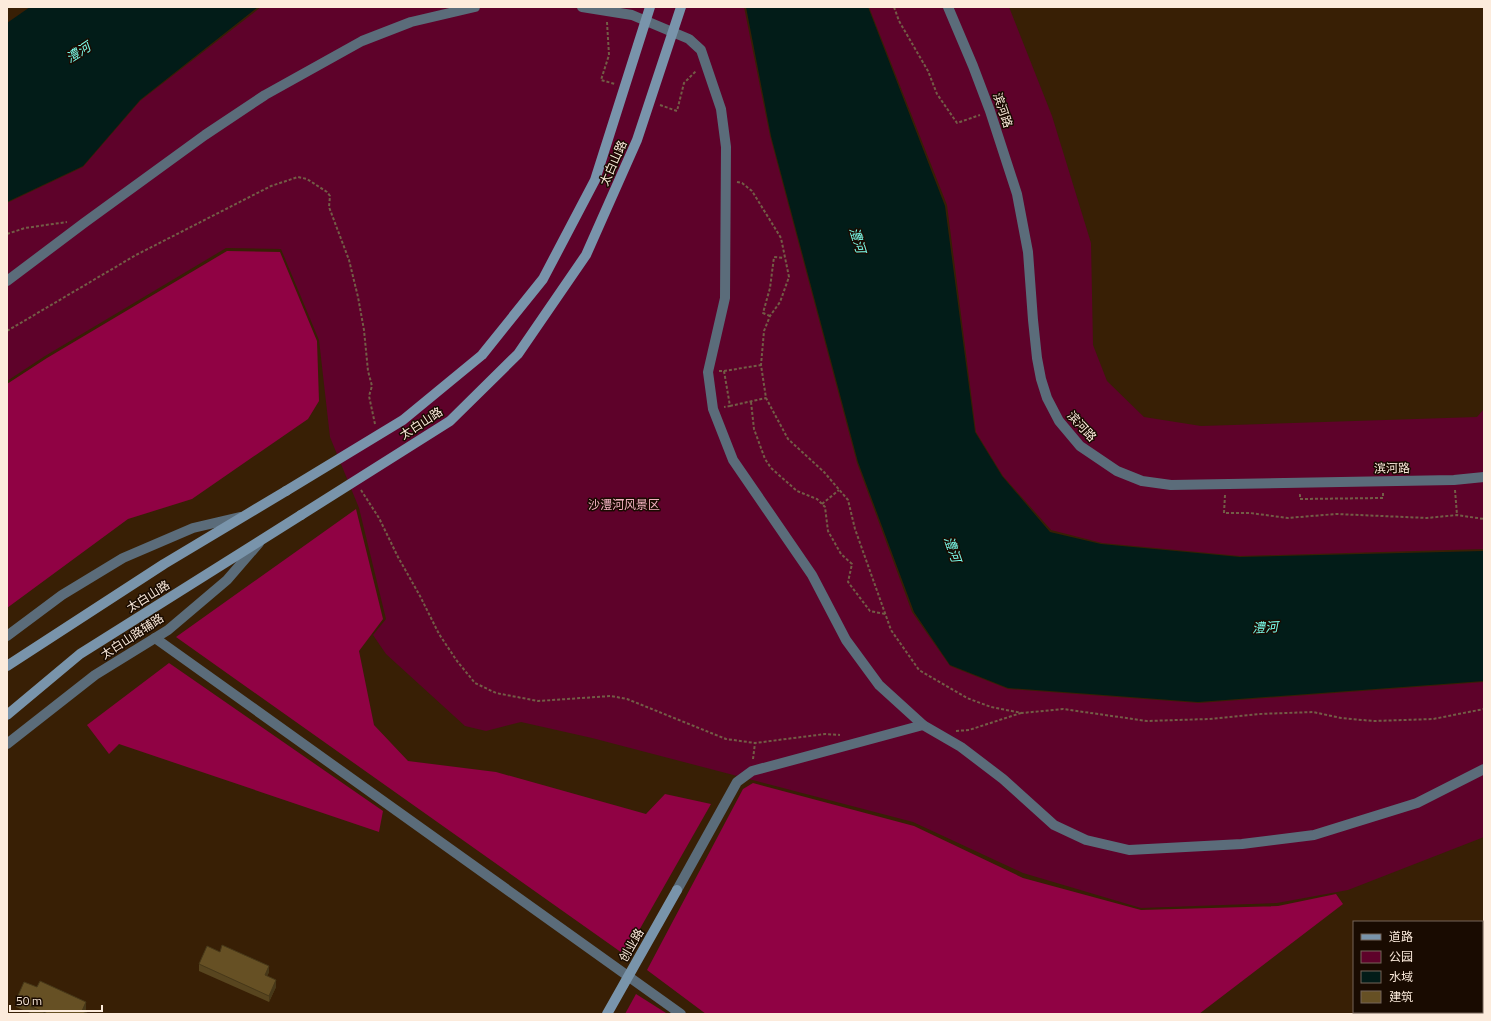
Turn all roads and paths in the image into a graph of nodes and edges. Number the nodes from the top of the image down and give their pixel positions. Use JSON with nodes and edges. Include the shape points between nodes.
{"nodes":[{"id":1,"x":475,"y":7,"type":"edge"},
{"id":2,"x":582,"y":7,"type":"edge"},
{"id":3,"x":650,"y":7,"type":"edge"},
{"id":4,"x":681,"y":7,"type":"edge"},
{"id":5,"x":894,"y":7,"type":"edge"},
{"id":6,"x":948,"y":7,"type":"edge"},
{"id":7,"x":609,"y":11,"type":"junction"},
{"id":8,"x":706,"y":62,"type":"junction"},
{"id":9,"x":625,"y":86,"type":"junction"},
{"id":10,"x":650,"y":101,"type":"junction"},
{"id":11,"x":990,"y":111,"type":"junction"},
{"id":12,"x":725,"y":179,"type":"junction"},
{"id":13,"x":84,"y":223,"type":"junction"},
{"id":14,"x":7,"y":234,"type":"edge"},
{"id":15,"x":785,"y":258,"type":"junction"},
{"id":16,"x":7,"y":281,"type":"edge"},
{"id":17,"x":770,"y":316,"type":"junction"},
{"id":18,"x":7,"y":331,"type":"edge"},
{"id":19,"x":761,"y":365,"type":"junction"},
{"id":20,"x":724,"y":371,"type":"junction"},
{"id":21,"x":708,"y":372,"type":"junction"},
{"id":22,"x":766,"y":398,"type":"junction"},
{"id":23,"x":751,"y":402,"type":"junction"},
{"id":24,"x":730,"y":406,"type":"junction"},
{"id":25,"x":713,"y":409,"type":"junction"},
{"id":26,"x":378,"y":436,"type":"junction"},
{"id":27,"x":1484,"y":477,"type":"edge"},
{"id":28,"x":1454,"y":480,"type":"junction"},
{"id":29,"x":355,"y":481,"type":"junction"},
{"id":30,"x":1226,"y":484,"type":"junction"},
{"id":31,"x":839,"y":490,"type":"junction"},
{"id":32,"x":1383,"y":492,"type":"dead end"},
{"id":33,"x":1292,"y":495,"type":"dead end"},
{"id":34,"x":822,"y":504,"type":"junction"},
{"id":35,"x":1457,"y":515,"type":"junction"},
{"id":36,"x":244,"y":516,"type":"junction"},
{"id":37,"x":1484,"y":519,"type":"edge"},
{"id":38,"x":262,"y":540,"type":"junction"},
{"id":39,"x":885,"y":614,"type":"junction"},
{"id":40,"x":7,"y":636,"type":"edge"},
{"id":41,"x":155,"y":638,"type":"junction"},
{"id":42,"x":7,"y":666,"type":"edge"},
{"id":43,"x":1484,"y":709,"type":"edge"},
{"id":44,"x":1022,"y":713,"type":"junction"},
{"id":45,"x":7,"y":715,"type":"edge"},
{"id":46,"x":923,"y":725,"type":"junction"},
{"id":47,"x":937,"y":733,"type":"junction"},
{"id":48,"x":755,"y":742,"type":"junction"},
{"id":49,"x":862,"y":742,"type":"junction"},
{"id":50,"x":7,"y":744,"type":"edge"},
{"id":51,"x":1484,"y":769,"type":"edge"},
{"id":52,"x":752,"y":771,"type":"junction"},
{"id":53,"x":677,"y":890,"type":"joint"},
{"id":54,"x":628,"y":976,"type":"junction"},
{"id":55,"x":607,"y":1014,"type":"edge"},
{"id":56,"x":681,"y":1014,"type":"edge"}],
"edges":[{"from":1,"to":13,"type":"street","via":[[411,22],[362,41],[272,91],[205,135]]},
{"from":2,"to":7,"type":"street"},
{"from":3,"to":9,"type":"main road","name":"太白山路","bridge":true},
{"from":4,"to":10,"type":"main road","name":"太白山路","bridge":true},
{"from":5,"to":11,"type":"path","via":[[899,21],[928,71],[937,94],[957,123]]},
{"from":6,"to":11,"type":"street","name":"滨河路"},
{"from":7,"to":8,"type":"street","via":[[632,15],[689,39],[701,50]]},
{"from":7,"to":9,"type":"path","via":[[609,55],[601,80]]},
{"from":8,"to":10,"type":"path","via":[[684,83],[677,111]]},
{"from":8,"to":12,"type":"street","via":[[721,109],[726,147]]},
{"from":9,"to":26,"type":"main road","name":"太白山路","bridge":true,"via":[[595,180],[543,279],[482,356],[403,420]]},
{"from":10,"to":29,"type":"main road","name":"太白山路","bridge":true,"via":[[637,140],[586,255],[518,354],[450,421]]},
{"from":11,"to":30,"type":"street","name":"滨河路","via":[[1017,194],[1028,252],[1041,379],[1059,421],[1080,446],[1117,471],[1142,481],[1171,485]]},
{"from":12,"to":15,"type":"path","via":[[742,183],[752,191],[780,238]]},
{"from":12,"to":21,"type":"street","via":[[725,298]]},
{"from":13,"to":14,"type":"path","via":[[75,221],[24,228]]},
{"from":13,"to":16,"type":"street"},
{"from":15,"to":17,"type":"path","via":[[789,277],[780,302]]},
{"from":15,"to":17,"type":"path","via":[[774,257],[763,314]]},
{"from":17,"to":19,"type":"path","via":[[764,332]]},
{"from":18,"to":26,"type":"path","via":[[136,255],[271,186],[298,177],[307,179],[330,196],[329,208],[349,260],[364,330],[372,386],[369,396]]},
{"from":19,"to":20,"type":"path"},
{"from":19,"to":22,"type":"path"},
{"from":20,"to":21,"type":"path"},
{"from":20,"to":24,"type":"path"},
{"from":21,"to":25,"type":"street"},
{"from":22,"to":23,"type":"path"},
{"from":22,"to":31,"type":"path","via":[[788,439],[824,472]]},
{"from":23,"to":24,"type":"path"},
{"from":23,"to":34,"type":"path","via":[[754,429],[771,468],[797,491],[817,498]]},
{"from":24,"to":25,"type":"path"},
{"from":25,"to":46,"type":"street","via":[[733,460],[812,575],[846,640],[879,685]]},
{"from":26,"to":36,"type":"main road","name":"太白山路","bridge":true},
{"from":27,"to":28,"type":"street","name":"滨河路"},
{"from":28,"to":30,"type":"street","name":"滨河路"},
{"from":28,"to":35,"type":"path"},
{"from":29,"to":38,"type":"main road","name":"太白山路","bridge":true},
{"from":29,"to":48,"type":"path","via":[[379,518],[439,634],[475,683],[496,693],[538,701],[611,696],[627,699],[726,739]]},
{"from":30,"to":35,"type":"path","via":[[1224,513],[1250,513],[1288,518],[1336,514],[1427,518]]},
{"from":31,"to":34,"type":"path"},
{"from":31,"to":39,"type":"path","via":[[848,500],[855,529]]},
{"from":32,"to":33,"type":"path","via":[[1383,498],[1300,499],[1300,495]]},
{"from":34,"to":39,"type":"path","via":[[825,507],[828,531],[841,554],[852,564],[848,582],[870,611]]},
{"from":35,"to":37,"type":"path"},
{"from":36,"to":40,"type":"street","via":[[193,528],[123,558],[62,596]]},
{"from":36,"to":42,"type":"main road","name":"太白山路","via":[[164,564]]},
{"from":38,"to":41,"type":"street","name":"太白山路辅路","via":[[227,580]]},
{"from":38,"to":45,"type":"main road","name":"太白山路","via":[[80,654]]},
{"from":39,"to":44,"type":"path","via":[[891,630],[919,670],[967,698],[991,707]]},
{"from":41,"to":50,"type":"street","name":"太白山路辅路","via":[[95,675]]},
{"from":41,"to":54,"type":"street"},
{"from":43,"to":44,"type":"path","via":[[1433,718],[1373,721],[1313,712],[1147,721],[1063,709]]},
{"from":44,"to":47,"type":"path","via":[[969,730]]},
{"from":46,"to":47,"type":"street"},
{"from":46,"to":49,"type":"street"},
{"from":47,"to":51,"type":"street","via":[[961,747],[1003,779],[1054,825],[1086,840],[1129,850],[1242,844],[1314,835],[1417,803]]},
{"from":48,"to":49,"type":"path","via":[[825,734],[852,736]]},
{"from":48,"to":52,"type":"path"},
{"from":49,"to":52,"type":"street"},
{"from":52,"to":53,"type":"street","via":[[737,782]]},
{"from":53,"to":54,"type":"main road","name":"创业路"},
{"from":54,"to":55,"type":"main road","name":"创业路"},
{"from":54,"to":56,"type":"street"}]}
